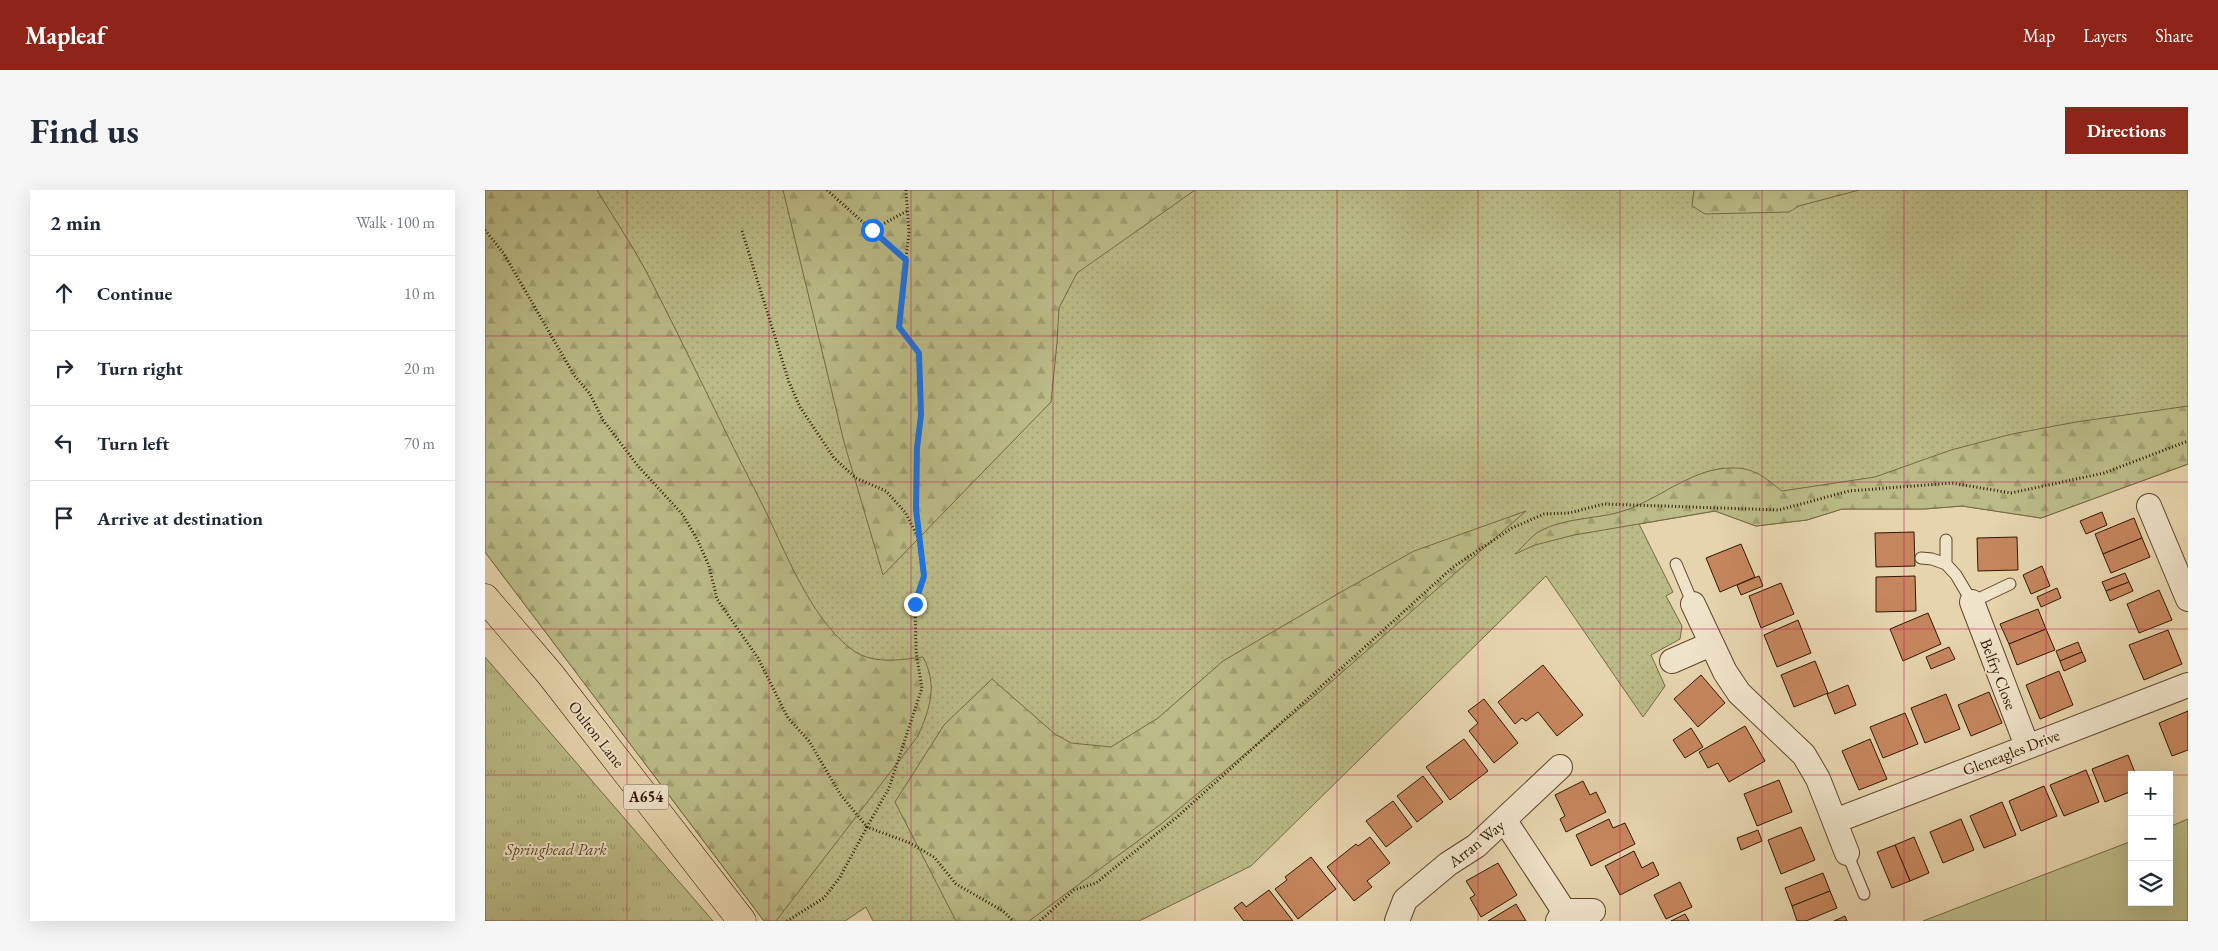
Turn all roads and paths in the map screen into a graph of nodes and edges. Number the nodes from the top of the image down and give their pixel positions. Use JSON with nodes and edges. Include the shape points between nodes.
{"nodes":[{"id":1,"x":827,"y":190,"type":"edge"},
{"id":2,"x":906,"y":190,"type":"edge"},
{"id":3,"x":907,"y":211,"type":"junction"},
{"id":4,"x":485,"y":230,"type":"edge"},
{"id":5,"x":872,"y":230,"type":"junction"},
{"id":6,"x":742,"y":231,"type":"dead end"},
{"id":7,"x":906,"y":260,"type":"junction"},
{"id":8,"x":2188,"y":441,"type":"edge"},
{"id":9,"x":2149,"y":506,"type":"dead end"},
{"id":10,"x":920,"y":540,"type":"junction"},
{"id":11,"x":1945,"y":540,"type":"dead end"},
{"id":12,"x":1921,"y":558,"type":"dead end"},
{"id":13,"x":1676,"y":564,"type":"dead end"},
{"id":14,"x":1946,"y":564,"type":"junction"},
{"id":15,"x":2010,"y":584,"type":"dead end"},
{"id":16,"x":485,"y":598,"type":"edge"},
{"id":17,"x":2188,"y":600,"type":"edge"},
{"id":18,"x":1972,"y":602,"type":"junction"},
{"id":19,"x":1693,"y":604,"type":"joint"},
{"id":20,"x":1711,"y":644,"type":"junction"},
{"id":21,"x":1672,"y":661,"type":"dead end"},
{"id":22,"x":2188,"y":685,"type":"edge"},
{"id":23,"x":2027,"y":746,"type":"junction"},
{"id":24,"x":1560,"y":768,"type":"dead end"},
{"id":25,"x":1505,"y":821,"type":"junction"},
{"id":26,"x":1835,"y":821,"type":"junction"},
{"id":27,"x":867,"y":827,"type":"junction"},
{"id":28,"x":1847,"y":853,"type":"joint"},
{"id":29,"x":1864,"y":894,"type":"dead end"},
{"id":30,"x":1593,"y":911,"type":"dead end"},
{"id":31,"x":1561,"y":916,"type":"edge"},
{"id":32,"x":742,"y":921,"type":"edge"},
{"id":33,"x":787,"y":921,"type":"edge"},
{"id":34,"x":1013,"y":921,"type":"edge"},
{"id":35,"x":1040,"y":921,"type":"edge"},
{"id":36,"x":1397,"y":921,"type":"edge"}],
"edges":[{"from":1,"to":5,"type":"path"},
{"from":2,"to":3,"type":"path"},
{"from":3,"to":5,"type":"path"},
{"from":3,"to":7,"type":"path"},
{"from":4,"to":27,"type":"path","via":[[504,254],[603,420],[683,515],[709,566],[717,599],[758,658],[788,718],[809,741],[841,794]]},
{"from":5,"to":7,"type":"path"},
{"from":6,"to":10,"type":"path","via":[[789,382],[800,407],[834,458],[856,478],[887,491],[905,512]]},
{"from":7,"to":10,"type":"path","via":[[899,327],[919,353],[921,415],[916,509]]},
{"from":8,"to":35,"type":"path","via":[[2104,473],[2011,492],[1952,483],[1849,491],[1779,510],[1604,504],[1569,514],[1544,514],[1512,528],[1453,567],[1147,843],[1097,883],[1074,890]]},
{"from":9,"to":17,"type":"street"},
{"from":10,"to":27,"type":"path","via":[[924,576],[915,604],[916,652],[922,688],[889,788]]},
{"from":11,"to":14,"type":"lane"},
{"from":12,"to":14,"type":"lane"},
{"from":13,"to":19,"type":"lane"},
{"from":14,"to":18,"type":"lane"},
{"from":15,"to":18,"type":"lane"},
{"from":16,"to":32,"type":"main road","name":"Oulton Lane","number":"A654","via":[[550,674]]},
{"from":18,"to":23,"type":"street","name":"Belfry Close"},
{"from":19,"to":20,"type":"street"},
{"from":20,"to":21,"type":"street"},
{"from":20,"to":26,"type":"street","via":[[1739,693],[1803,755],[1818,779]]},
{"from":22,"to":23,"type":"street","name":"Gleneagles Drive"},
{"from":23,"to":26,"type":"street","name":"Gleneagles Drive"},
{"from":24,"to":25,"type":"street","name":"Arran Way"},
{"from":25,"to":31,"type":"street"},
{"from":25,"to":36,"type":"street","name":"Arran Way","via":[[1405,900]]},
{"from":26,"to":28,"type":"street"},
{"from":27,"to":33,"type":"path","via":[[840,877],[824,898]]},
{"from":27,"to":34,"type":"path","via":[[910,843],[934,857],[956,884],[1003,911]]},
{"from":28,"to":29,"type":"lane"},
{"from":30,"to":31,"type":"street"}]}
